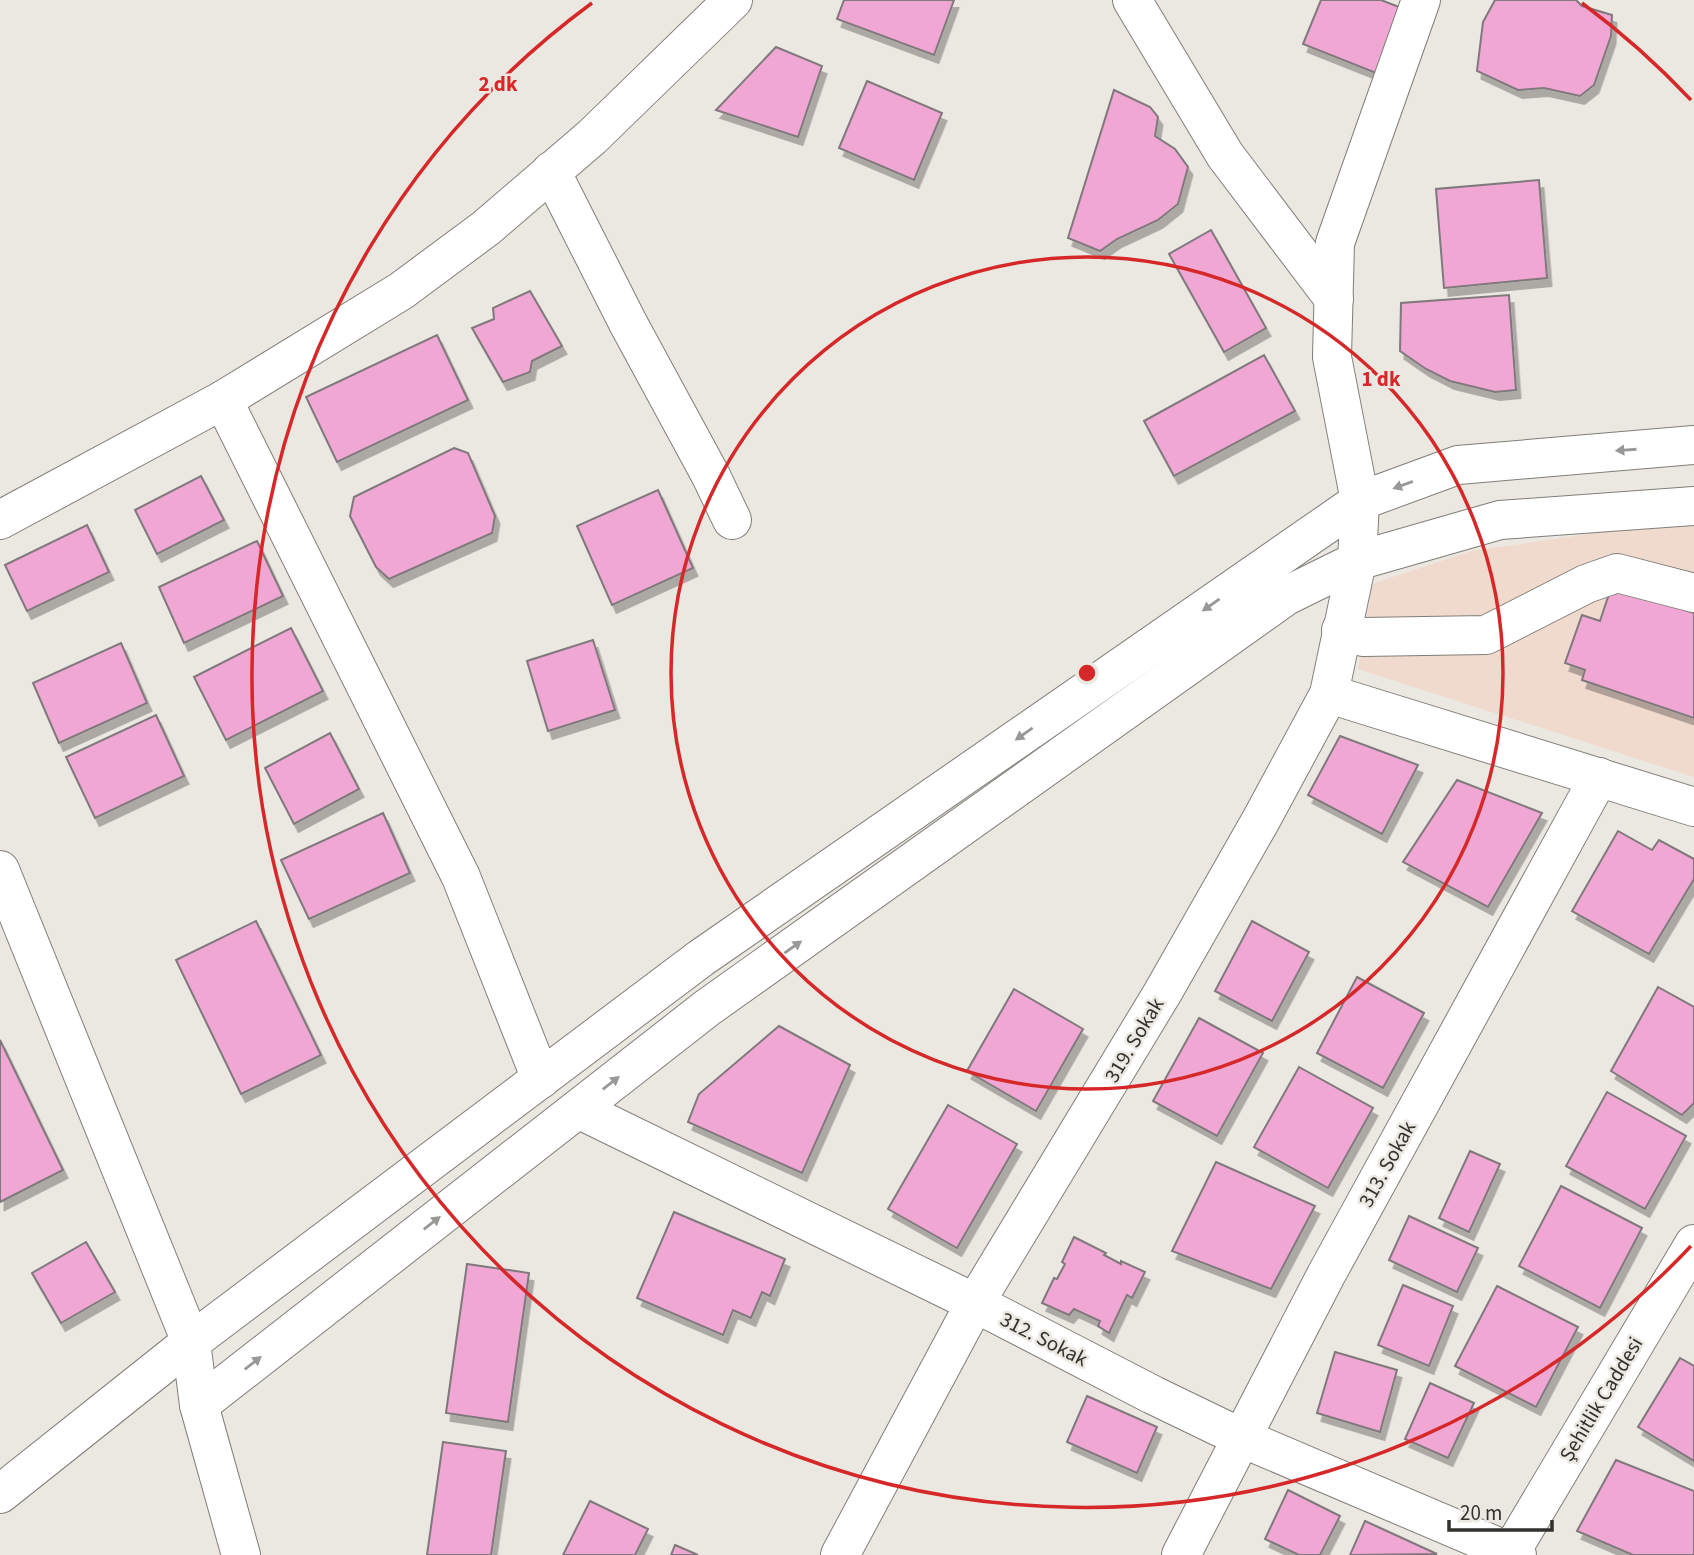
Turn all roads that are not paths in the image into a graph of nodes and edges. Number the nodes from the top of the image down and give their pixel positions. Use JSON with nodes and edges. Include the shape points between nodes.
{"nodes":[{"id":1,"x":733,"y":0,"type":"edge"},
{"id":2,"x":1132,"y":0,"type":"edge"},
{"id":3,"x":1421,"y":0,"type":"edge"},
{"id":4,"x":551,"y":171,"type":"junction"},
{"id":5,"x":1334,"y":299,"type":"junction"},
{"id":6,"x":223,"y":400,"type":"junction"},
{"id":7,"x":1694,"y":445,"type":"edge"},
{"id":8,"x":1360,"y":501,"type":"junction"},
{"id":9,"x":1694,"y":506,"type":"edge"},
{"id":10,"x":0,"y":520,"type":"edge"},
{"id":11,"x":732,"y":520,"type":"dead end"},
{"id":12,"x":1357,"y":561,"type":"junction"},
{"id":13,"x":1694,"y":593,"type":"edge"},
{"id":14,"x":1341,"y":630,"type":"junction"},
{"id":15,"x":1329,"y":694,"type":"junction"},
{"id":16,"x":1599,"y":777,"type":"junction"},
{"id":17,"x":1694,"y":807,"type":"edge"},
{"id":18,"x":0,"y":870,"type":"edge"},
{"id":19,"x":541,"y":1079,"type":"junction"},
{"id":20,"x":578,"y":1109,"type":"junction"},
{"id":21,"x":1694,"y":1244,"type":"edge"},
{"id":22,"x":975,"y":1303,"type":"junction"},
{"id":23,"x":191,"y":1342,"type":"junction"},
{"id":24,"x":199,"y":1405,"type":"junction"},
{"id":25,"x":1242,"y":1438,"type":"junction"},
{"id":26,"x":0,"y":1494,"type":"edge"},
{"id":27,"x":1512,"y":1554,"type":"edge"},
{"id":28,"x":241,"y":1555,"type":"edge"},
{"id":29,"x":840,"y":1555,"type":"edge"},
{"id":30,"x":1181,"y":1555,"type":"edge"}],
"edges":[{"from":1,"to":4,"type":"street"},
{"from":2,"to":5,"type":"street","via":[[1225,155]]},
{"from":3,"to":5,"type":"street","name":"319. Sokak","via":[[1335,243]]},
{"from":4,"to":6,"type":"street","via":[[486,228],[401,291]]},
{"from":4,"to":11,"type":"street"},
{"from":5,"to":8,"type":"street","name":"319. Sokak","via":[[1332,357]]},
{"from":6,"to":10,"type":"street"},
{"from":6,"to":19,"type":"street","via":[[461,877]]},
{"from":7,"to":8,"type":"street","one_way":true,"via":[[1458,465]]},
{"from":8,"to":12,"type":"street","name":"319. Sokak"},
{"from":8,"to":19,"type":"street","one_way":true,"via":[[701,958]]},
{"from":9,"to":12,"type":"street","via":[[1500,520]]},
{"from":12,"to":14,"type":"street","name":"319. Sokak"},
{"from":20,"to":12,"type":"street","one_way":true,"via":[[707,1008],[1286,596]]},
{"from":13,"to":14,"type":"street","via":[[1617,573],[1486,635],[1363,637]]},
{"from":14,"to":15,"type":"street","name":"319. Sokak"},
{"from":15,"to":16,"type":"street"},
{"from":15,"to":22,"type":"street","name":"319. Sokak","via":[[1169,980]]},
{"from":16,"to":17,"type":"street"},
{"from":16,"to":25,"type":"street","name":"313. Sokak","via":[[1326,1275]]},
{"from":18,"to":23,"type":"street"},
{"from":19,"to":23,"type":"street"},
{"from":20,"to":22,"type":"street","name":"312. Sokak"},
{"from":24,"to":20,"type":"street","one_way":true},
{"from":21,"to":27,"type":"street","name":"Şehitlik Caddesi"},
{"from":22,"to":25,"type":"street","name":"312. Sokak"},
{"from":22,"to":29,"type":"street","name":"319. Sokak"},
{"from":23,"to":24,"type":"street"},
{"from":23,"to":26,"type":"street"},
{"from":24,"to":28,"type":"street"},
{"from":25,"to":27,"type":"street","name":"312. Sokak"},
{"from":25,"to":30,"type":"street","name":"313. Sokak"}]}
